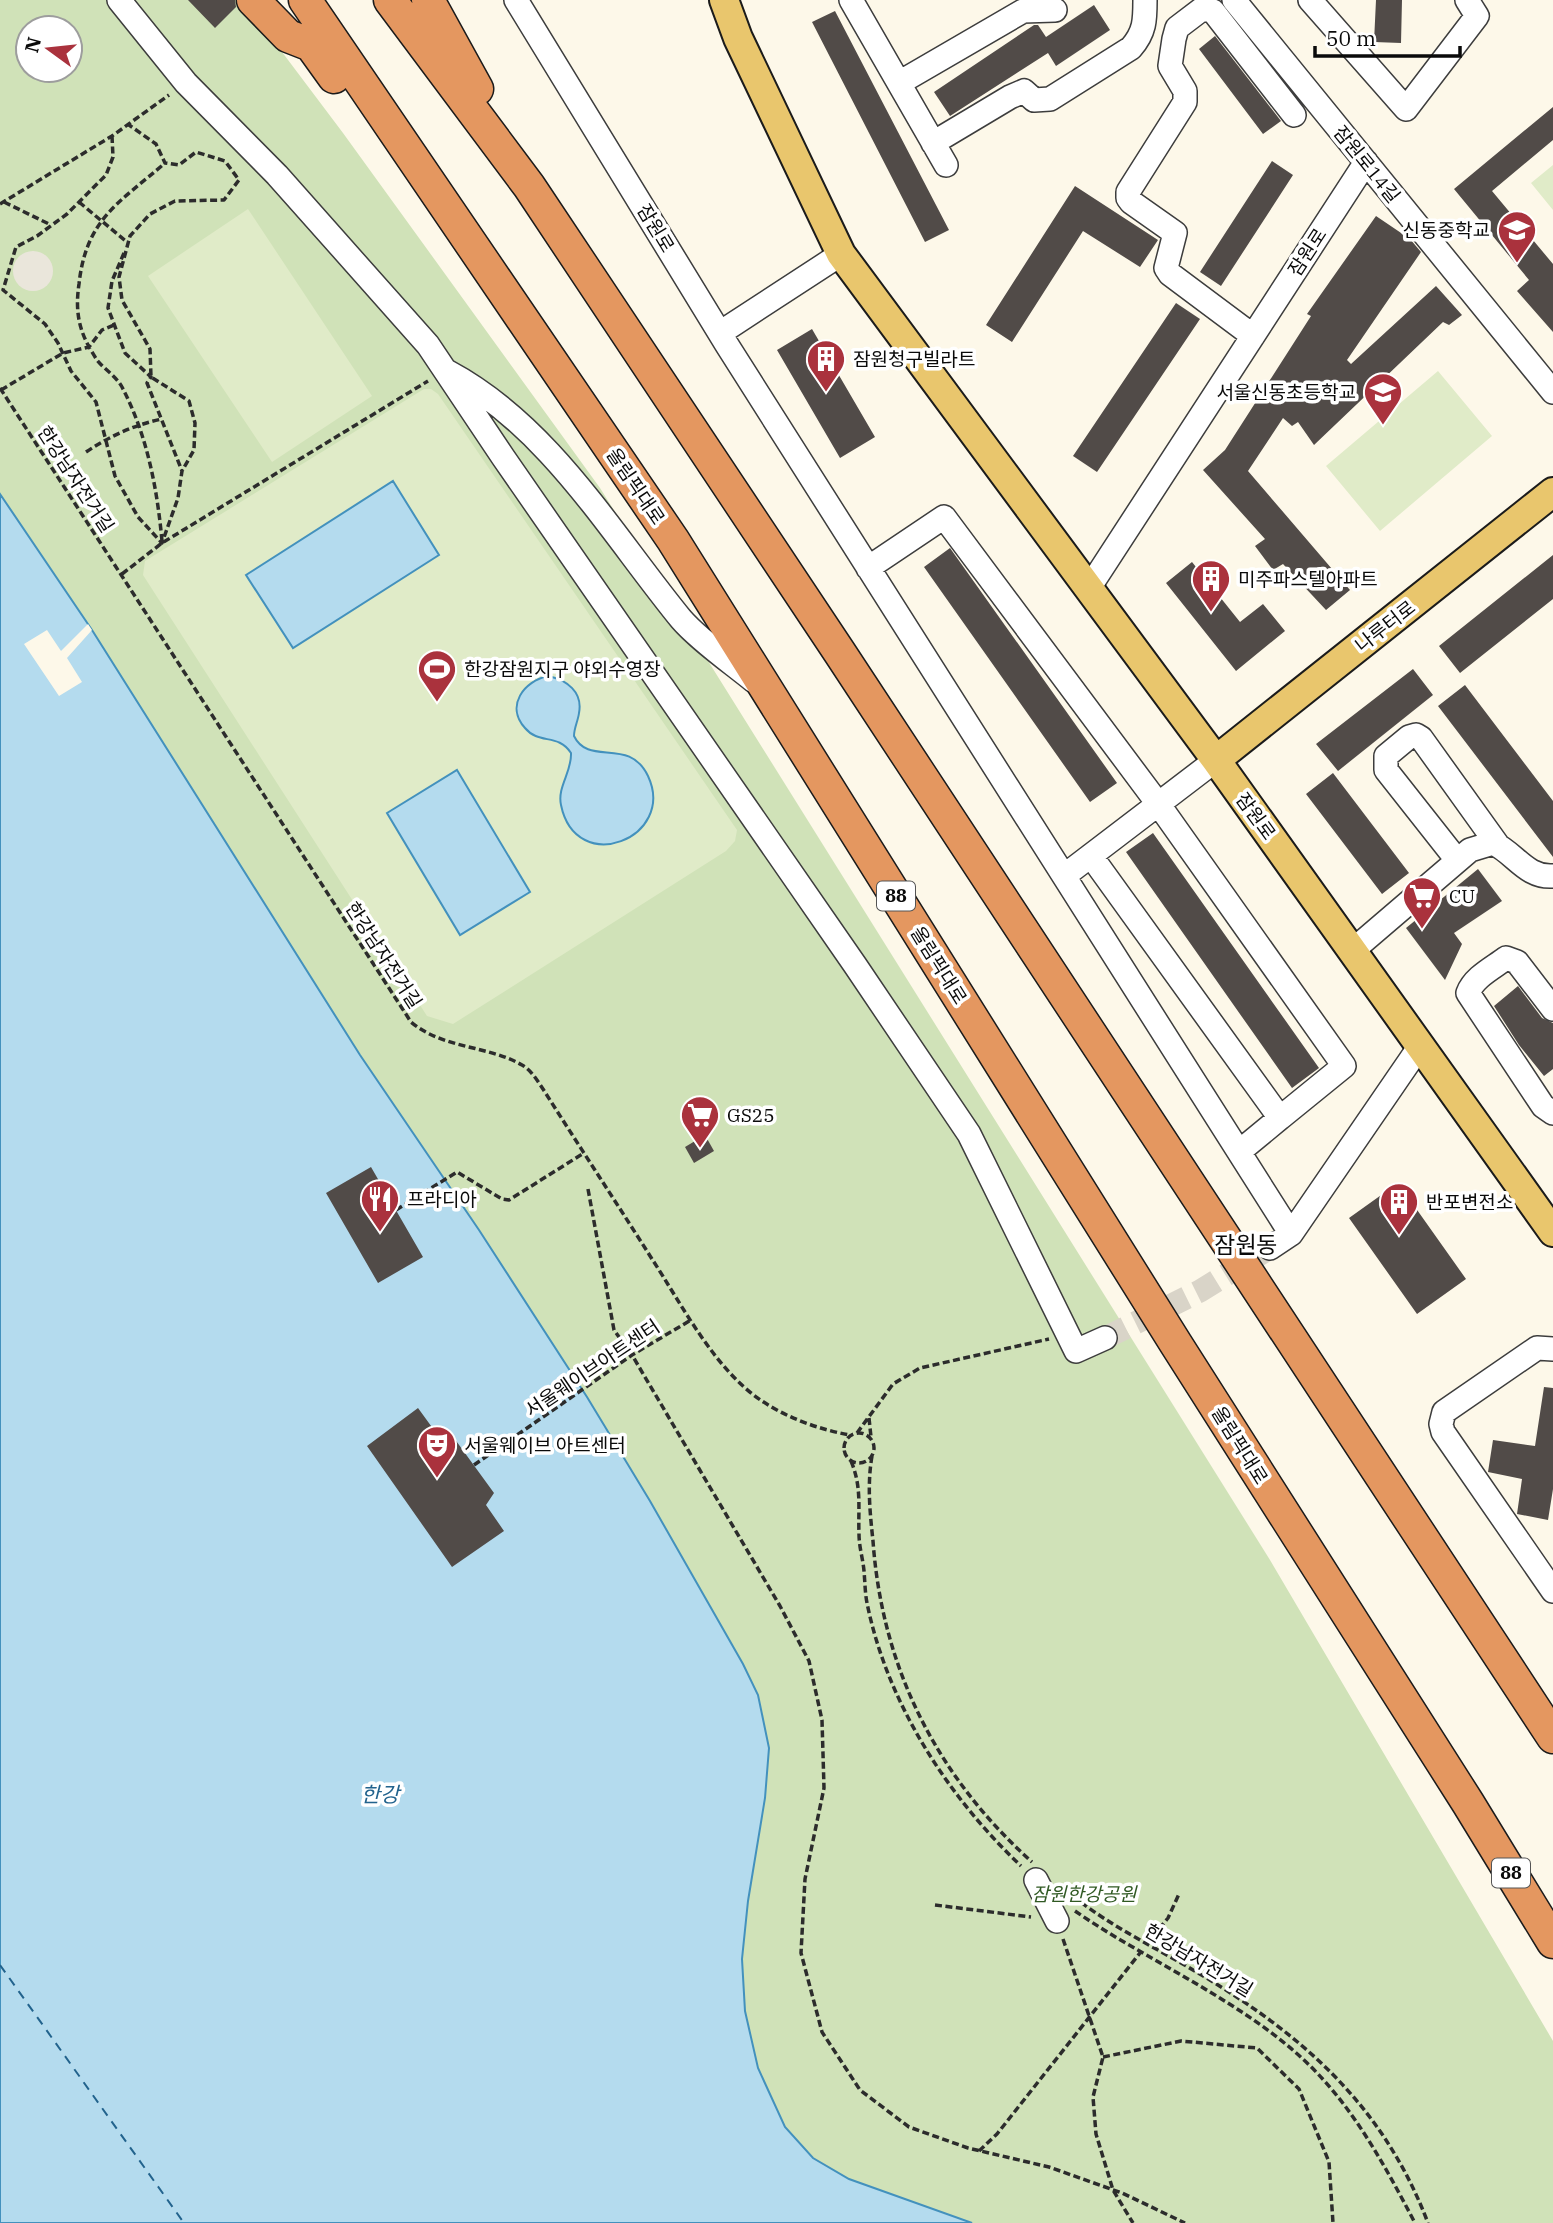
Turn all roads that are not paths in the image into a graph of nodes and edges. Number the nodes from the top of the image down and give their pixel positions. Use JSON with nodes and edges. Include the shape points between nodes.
{"nodes":[{"id":1,"x":119,"y":0,"type":"edge"},
{"id":2,"x":253,"y":0,"type":"edge"},
{"id":3,"x":279,"y":0,"type":"edge"},
{"id":4,"x":305,"y":0,"type":"edge"},
{"id":5,"x":390,"y":0,"type":"edge"},
{"id":6,"x":428,"y":0,"type":"edge"},
{"id":7,"x":516,"y":0,"type":"edge"},
{"id":8,"x":724,"y":0,"type":"edge"},
{"id":9,"x":851,"y":0,"type":"edge"},
{"id":10,"x":1145,"y":0,"type":"edge"},
{"id":11,"x":1310,"y":0,"type":"edge"},
{"id":12,"x":1467,"y":0,"type":"edge"},
{"id":13,"x":1240,"y":7,"type":"edge"},
{"id":14,"x":1055,"y":10,"type":"dead end"},
{"id":15,"x":1226,"y":27,"type":"junction"},
{"id":16,"x":312,"y":46,"type":"junction"},
{"id":17,"x":899,"y":83,"type":"junction"},
{"id":18,"x":1294,"y":115,"type":"dead end"},
{"id":19,"x":933,"y":143,"type":"junction"},
{"id":20,"x":404,"y":149,"type":"junction"},
{"id":21,"x":1366,"y":162,"type":"junction"},
{"id":22,"x":946,"y":165,"type":"dead end"},
{"id":23,"x":529,"y":186,"type":"junction"},
{"id":24,"x":841,"y":254,"type":"junction"},
{"id":25,"x":720,"y":333,"type":"junction"},
{"id":26,"x":1252,"y":336,"type":"junction"},
{"id":27,"x":445,"y":371,"type":"junction"},
{"id":28,"x":1553,"y":392,"type":"edge"},
{"id":29,"x":1553,"y":492,"type":"edge"},
{"id":30,"x":868,"y":568,"type":"junction"},
{"id":31,"x":1089,"y":588,"type":"junction"},
{"id":32,"x":770,"y":694,"type":"junction"},
{"id":33,"x":1216,"y":760,"type":"junction"},
{"id":34,"x":1159,"y":805,"type":"junction"},
{"id":35,"x":1497,"y":844,"type":"junction"},
{"id":36,"x":1091,"y":856,"type":"junction"},
{"id":37,"x":1457,"y":860,"type":"junction"},
{"id":38,"x":1064,"y":876,"type":"junction"},
{"id":39,"x":1553,"y":876,"type":"edge"},
{"id":40,"x":1352,"y":951,"type":"junction"},
{"id":41,"x":1553,"y":1009,"type":"edge"},
{"id":42,"x":1420,"y":1045,"type":"junction"},
{"id":43,"x":1553,"y":1113,"type":"edge"},
{"id":44,"x":1280,"y":1118,"type":"junction"},
{"id":45,"x":1240,"y":1151,"type":"junction"},
{"id":46,"x":1551,"y":1226,"type":"edge"},
{"id":47,"x":1291,"y":1234,"type":"junction"},
{"id":48,"x":1270,"y":1248,"type":"tunnel mouth"},
{"id":49,"x":1105,"y":1338,"type":"tunnel mouth"},
{"id":50,"x":1553,"y":1349,"type":"edge"},
{"id":51,"x":1553,"y":1591,"type":"edge"},
{"id":52,"x":1553,"y":1737,"type":"edge"},
{"id":53,"x":1038,"y":1874,"type":"road end"},
{"id":54,"x":1065,"y":1915,"type":"road end"},
{"id":55,"x":1553,"y":1942,"type":"edge"}],
"edges":[{"from":1,"to":27,"type":"street","via":[[186,83],[277,175],[428,345]]},
{"from":2,"to":16,"type":"highway","via":[[288,36]]},
{"from":3,"to":16,"type":"highway"},
{"from":4,"to":20,"type":"highway","name":"올림픽대로","number":"88"},
{"from":5,"to":23,"type":"highway"},
{"from":6,"to":23,"type":"highway"},
{"from":7,"to":25,"type":"street","name":"잠원로"},
{"from":8,"to":24,"type":"main road","name":"잠원로"},
{"from":9,"to":17,"type":"street"},
{"from":10,"to":19,"type":"street","via":[[1144,27],[1130,48],[1050,99],[1034,100],[1024,91]]},
{"from":11,"to":12,"type":"street","via":[[1406,109],[1477,16]]},
{"from":13,"to":15,"type":"street"},
{"from":13,"to":21,"type":"street","name":"잠원로14길"},
{"from":14,"to":17,"type":"street","via":[[1023,11]]},
{"from":15,"to":18,"type":"street"},
{"from":15,"to":26,"type":"street","via":[[1213,11],[1202,9],[1177,28],[1170,65],[1185,91],[1185,102],[1131,186],[1128,198],[1175,233],[1166,268],[1170,274]]},
{"from":16,"to":20,"type":"highway","via":[[340,85]]},
{"from":17,"to":19,"type":"street"},
{"from":19,"to":22,"type":"street"},
{"from":20,"to":32,"type":"highway","name":"올림픽대로","number":"88","via":[[673,540]]},
{"from":21,"to":26,"type":"street","name":"잠원로"},
{"from":21,"to":28,"type":"street","name":"잠원로14길"},
{"from":23,"to":52,"type":"highway"},
{"from":24,"to":25,"type":"street"},
{"from":24,"to":31,"type":"main road","name":"잠원로"},
{"from":25,"to":30,"type":"street","name":"잠원로"},
{"from":26,"to":31,"type":"street","name":"잠원로"},
{"from":27,"to":32,"type":"street","via":[[506,411],[557,462],[683,621]]},
{"from":27,"to":49,"type":"street","via":[[968,1134],[1076,1351]]},
{"from":29,"to":33,"type":"main road","name":"나루터로"},
{"from":30,"to":34,"type":"street","via":[[944,517]]},
{"from":30,"to":38,"type":"street","name":"잠원로"},
{"from":31,"to":33,"type":"main road","name":"잠원로"},
{"from":32,"to":55,"type":"highway","name":"올림픽대로","number":"88"},
{"from":33,"to":34,"type":"street"},
{"from":33,"to":40,"type":"main road","name":"잠원로"},
{"from":34,"to":36,"type":"street"},
{"from":34,"to":44,"type":"street","via":[[1344,1066]]},
{"from":35,"to":37,"type":"street","via":[[1470,849]]},
{"from":35,"to":37,"type":"street","via":[[1421,738],[1409,737],[1386,756],[1386,769]]},
{"from":35,"to":39,"type":"street","via":[[1527,870]]},
{"from":36,"to":38,"type":"street"},
{"from":36,"to":44,"type":"street"},
{"from":37,"to":40,"type":"street"},
{"from":38,"to":45,"type":"street","name":"잠원로"},
{"from":40,"to":42,"type":"main road","name":"잠원로"},
{"from":41,"to":43,"type":"street","via":[[1510,958],[1481,976],[1468,993],[1543,1106]]},
{"from":42,"to":46,"type":"main road","name":"잠원로"},
{"from":42,"to":47,"type":"street"},
{"from":44,"to":45,"type":"street"},
{"from":45,"to":47,"type":"street","name":"잠원로"},
{"from":47,"to":48,"type":"street"},
{"from":50,"to":51,"type":"street","via":[[1537,1348],[1444,1412],[1441,1424]]},
{"from":53,"to":54,"type":"street"}]}
